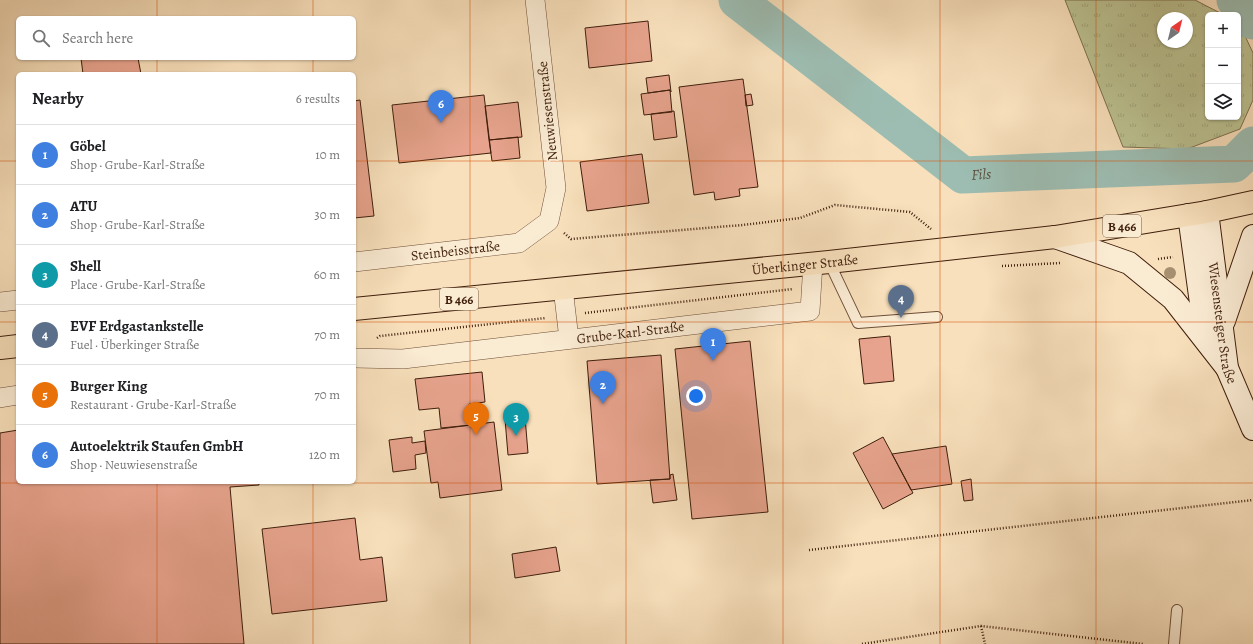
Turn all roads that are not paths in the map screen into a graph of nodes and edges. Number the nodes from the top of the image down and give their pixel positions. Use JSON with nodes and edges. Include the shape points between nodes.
{"nodes":[{"id":1,"x":535,"y":0,"type":"edge"},
{"id":2,"x":1253,"y":202,"type":"edge"},
{"id":3,"x":1198,"y":213,"type":"junction"},
{"id":4,"x":549,"y":221,"type":"joint"},
{"id":5,"x":1253,"y":236,"type":"edge"},
{"id":6,"x":1055,"y":237,"type":"junction"},
{"id":7,"x":356,"y":262,"type":"edge"},
{"id":8,"x":821,"y":262,"type":"junction"},
{"id":9,"x":564,"y":288,"type":"junction"},
{"id":10,"x":16,"y":300,"type":"edge"},
{"id":11,"x":0,"y":302,"type":"edge"},
{"id":12,"x":356,"y":309,"type":"edge"},
{"id":13,"x":937,"y":317,"type":"dead end"},
{"id":14,"x":1214,"y":335,"type":"junction"},
{"id":15,"x":569,"y":339,"type":"junction"},
{"id":16,"x":16,"y":346,"type":"edge"},
{"id":17,"x":0,"y":348,"type":"edge"},
{"id":18,"x":356,"y":358,"type":"edge"},
{"id":19,"x":16,"y":395,"type":"edge"},
{"id":20,"x":0,"y":398,"type":"edge"},
{"id":21,"x":1253,"y":429,"type":"edge"},
{"id":22,"x":1178,"y":610,"type":"dead end"},
{"id":23,"x":1174,"y":644,"type":"edge"}],
"edges":[{"from":1,"to":4,"type":"street","name":"Neuwiesenstraße","via":[[556,188]]},
{"from":2,"to":3,"type":"main road","name":"Überkinger Straße","number":"B 466"},
{"from":3,"to":6,"type":"main road","name":"Überkinger Straße","number":"B 466"},
{"from":3,"to":14,"type":"main road","name":"Wiesensteiger Straße","via":[[1193,254]]},
{"from":4,"to":7,"type":"street","name":"Steinbeisstraße","via":[[518,243]]},
{"from":5,"to":14,"type":"main road"},
{"from":6,"to":8,"type":"main road","name":"Überkinger Straße","number":"B 466"},
{"from":6,"to":14,"type":"main road","via":[[1130,263]]},
{"from":8,"to":9,"type":"main road","name":"Überkinger Straße","number":"B 466"},
{"from":8,"to":13,"type":"lane","via":[[858,323]]},
{"from":8,"to":15,"type":"street","name":"Grube-Karl-Straße","via":[[810,311]]},
{"from":9,"to":12,"type":"main road","name":"Überkinger Straße","number":"B 466"},
{"from":9,"to":15,"type":"street","name":"Grube-Karl-Straße"},
{"from":10,"to":11,"type":"street"},
{"from":14,"to":21,"type":"main road","name":"Wiesensteiger Straße"},
{"from":15,"to":18,"type":"street","name":"Grube-Karl-Straße","via":[[403,359]]},
{"from":16,"to":17,"type":"main road"},
{"from":19,"to":20,"type":"street"},
{"from":22,"to":23,"type":"lane"}]}
